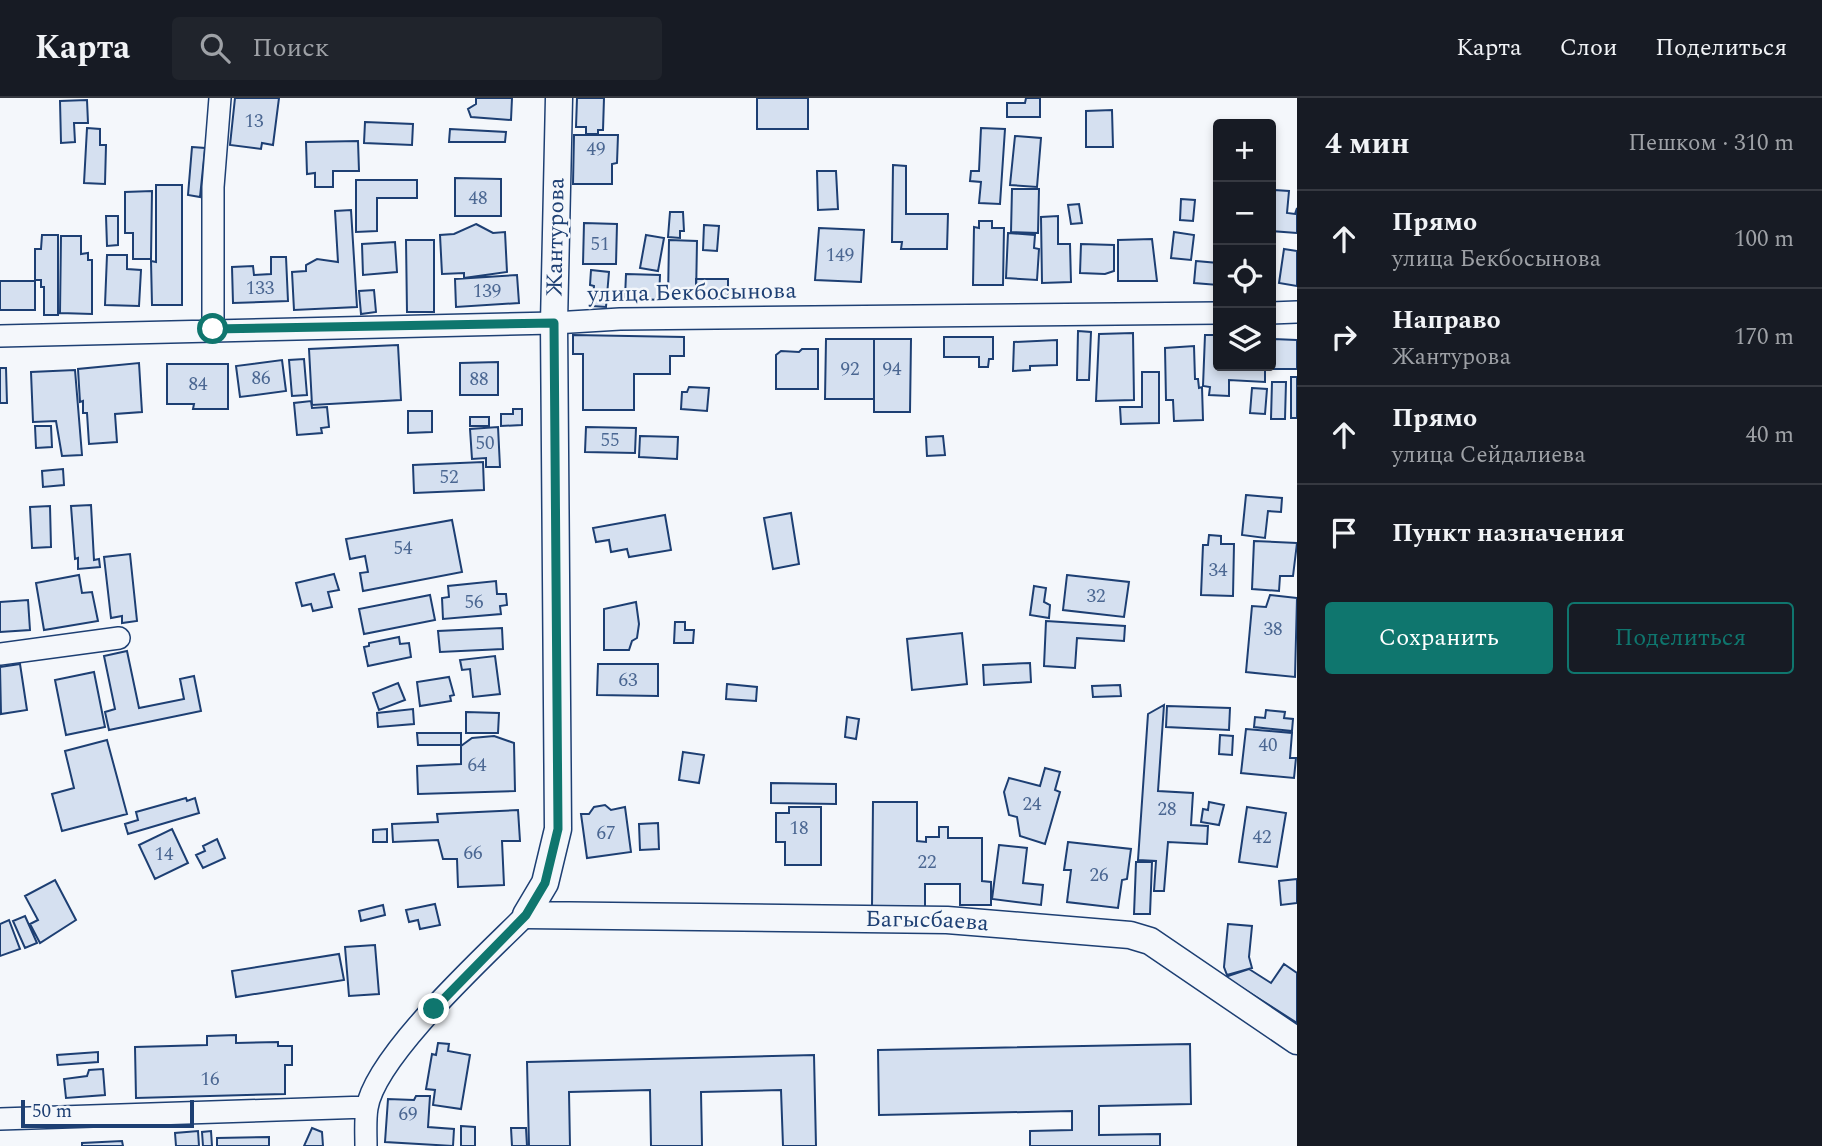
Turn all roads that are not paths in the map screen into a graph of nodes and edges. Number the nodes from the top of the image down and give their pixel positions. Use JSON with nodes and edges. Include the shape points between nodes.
{"nodes":[{"id":1,"x":220,"y":98,"type":"edge"},
{"id":2,"x":559,"y":98,"type":"edge"},
{"id":3,"x":1213,"y":313,"type":"edge"},
{"id":4,"x":1276,"y":313,"type":"edge"},
{"id":5,"x":1297,"y":313,"type":"edge"},
{"id":6,"x":554,"y":323,"type":"junction"},
{"id":7,"x":213,"y":329,"type":"junction"},
{"id":8,"x":0,"y":336,"type":"edge"},
{"id":9,"x":119,"y":638,"type":"dead end"},
{"id":10,"x":0,"y":654,"type":"edge"},
{"id":11,"x":526,"y":915,"type":"junction"},
{"id":12,"x":1297,"y":1041,"type":"edge"},
{"id":13,"x":367,"y":1107,"type":"junction"},
{"id":14,"x":0,"y":1119,"type":"edge"},
{"id":15,"x":366,"y":1146,"type":"edge"}],
"edges":[{"from":1,"to":7,"type":"street","via":[[213,187]]},
{"from":2,"to":6,"type":"street","name":"Жантурова"},
{"from":3,"to":6,"type":"street","name":"улица Бекбосынова"},
{"from":4,"to":5,"type":"street"},
{"from":6,"to":7,"type":"street","name":"улица Бекбосынова"},
{"from":6,"to":11,"type":"street","name":"Жантурова","via":[[558,829],[545,883]]},
{"from":7,"to":8,"type":"street","name":"улица Бекбосынова"},
{"from":9,"to":10,"type":"street"},
{"from":11,"to":12,"type":"street","name":"Багысбаева","via":[[947,920],[1130,934],[1150,941]]},
{"from":11,"to":13,"type":"street","via":[[390,1061]]},
{"from":13,"to":14,"type":"street"},
{"from":13,"to":15,"type":"street"}]}
